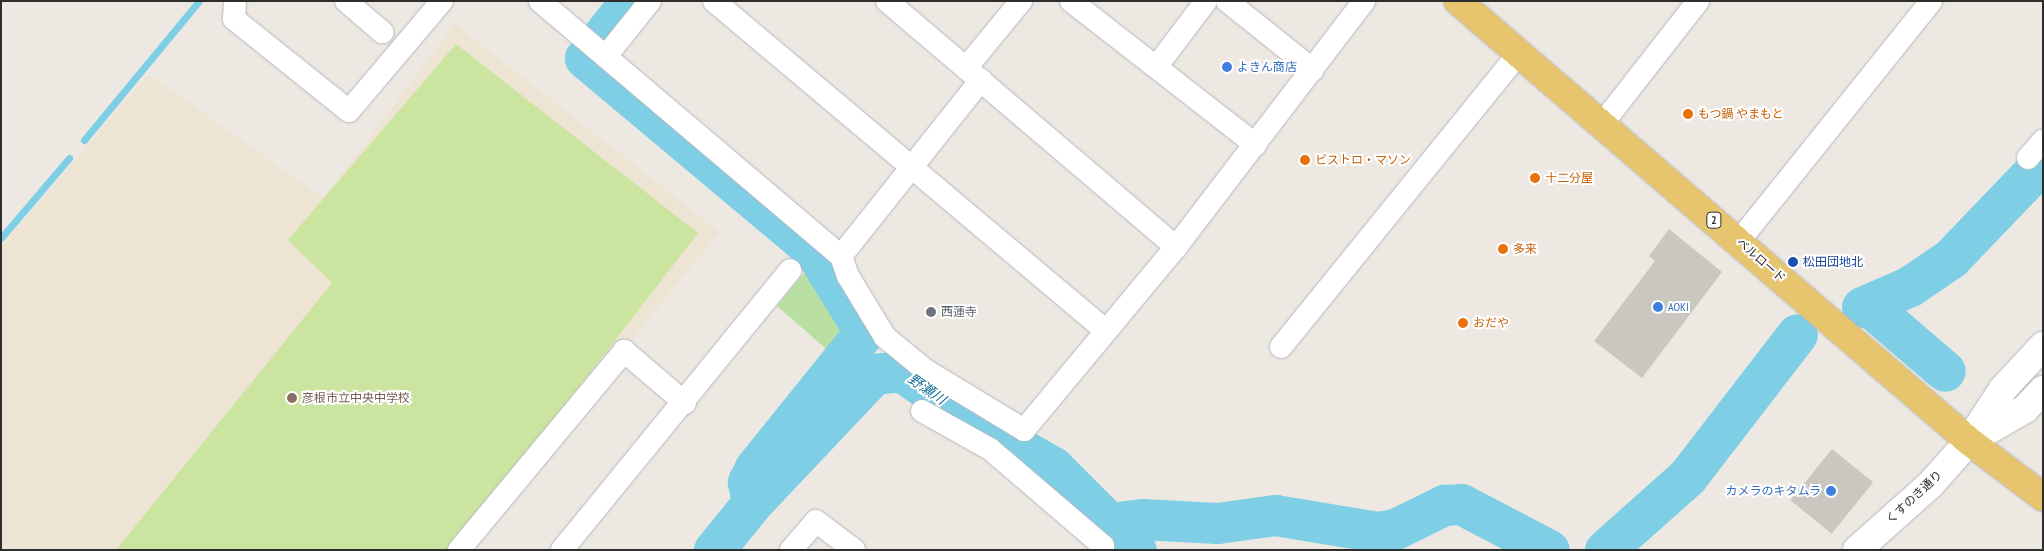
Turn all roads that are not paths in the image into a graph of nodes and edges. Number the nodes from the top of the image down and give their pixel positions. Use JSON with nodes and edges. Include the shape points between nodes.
{"nodes":[{"id":1,"x":235,"y":1,"type":"edge"},
{"id":2,"x":346,"y":1,"type":"edge"},
{"id":3,"x":442,"y":1,"type":"edge"},
{"id":4,"x":540,"y":1,"type":"edge"},
{"id":5,"x":650,"y":1,"type":"edge"},
{"id":6,"x":714,"y":1,"type":"edge"},
{"id":7,"x":887,"y":1,"type":"edge"},
{"id":8,"x":1021,"y":1,"type":"edge"},
{"id":9,"x":1071,"y":1,"type":"edge"},
{"id":10,"x":1206,"y":1,"type":"edge"},
{"id":11,"x":1227,"y":1,"type":"edge"},
{"id":12,"x":1364,"y":1,"type":"edge"},
{"id":13,"x":1458,"y":1,"type":"edge"},
{"id":14,"x":1698,"y":1,"type":"edge"},
{"id":15,"x":1931,"y":1,"type":"edge"},
{"id":16,"x":382,"y":32,"type":"dead end"},
{"id":17,"x":1519,"y":54,"type":"junction"},
{"id":18,"x":606,"y":56,"type":"junction"},
{"id":19,"x":1157,"y":66,"type":"junction"},
{"id":20,"x":1312,"y":70,"type":"junction"},
{"id":21,"x":973,"y":74,"type":"junction"},
{"id":22,"x":1602,"y":124,"type":"junction"},
{"id":23,"x":2043,"y":141,"type":"edge"},
{"id":24,"x":1256,"y":145,"type":"junction"},
{"id":25,"x":2028,"y":158,"type":"dead end"},
{"id":26,"x":911,"y":166,"type":"junction"},
{"id":27,"x":1739,"y":240,"type":"junction"},
{"id":28,"x":1176,"y":247,"type":"junction"},
{"id":29,"x":842,"y":256,"type":"junction"},
{"id":30,"x":790,"y":270,"type":"dead end"},
{"id":31,"x":1106,"y":330,"type":"junction"},
{"id":32,"x":2043,"y":346,"type":"edge"},
{"id":33,"x":1281,"y":347,"type":"dead end"},
{"id":34,"x":2043,"y":390,"type":"edge"},
{"id":35,"x":685,"y":403,"type":"junction"},
{"id":36,"x":922,"y":412,"type":"dead end"},
{"id":37,"x":1969,"y":441,"type":"junction"},
{"id":38,"x":2043,"y":497,"type":"edge"},
{"id":39,"x":471,"y":546,"type":"edge"},
{"id":40,"x":562,"y":550,"type":"edge"},
{"id":41,"x":791,"y":550,"type":"edge"},
{"id":42,"x":854,"y":550,"type":"edge"},
{"id":43,"x":1102,"y":550,"type":"edge"},
{"id":44,"x":1857,"y":550,"type":"edge"}],
"edges":[{"from":1,"to":3,"type":"street","via":[[234,19],[349,111]]},
{"from":2,"to":16,"type":"street"},
{"from":4,"to":18,"type":"street"},
{"from":5,"to":18,"type":"street"},
{"from":6,"to":26,"type":"street"},
{"from":7,"to":21,"type":"street"},
{"from":8,"to":21,"type":"street"},
{"from":9,"to":19,"type":"street"},
{"from":10,"to":19,"type":"street"},
{"from":11,"to":20,"type":"street"},
{"from":12,"to":20,"type":"street"},
{"from":13,"to":17,"type":"main road","name":"ベルロード","number":"2"},
{"from":14,"to":22,"type":"street"},
{"from":15,"to":27,"type":"street"},
{"from":17,"to":22,"type":"main road","name":"ベルロード","number":"2"},
{"from":17,"to":33,"type":"street"},
{"from":18,"to":29,"type":"street"},
{"from":19,"to":24,"type":"street"},
{"from":20,"to":24,"type":"street"},
{"from":21,"to":26,"type":"street"},
{"from":21,"to":28,"type":"street"},
{"from":22,"to":27,"type":"main road","name":"ベルロード","number":"2"},
{"from":23,"to":25,"type":"street"},
{"from":24,"to":28,"type":"street"},
{"from":26,"to":29,"type":"street"},
{"from":26,"to":31,"type":"street"},
{"from":27,"to":37,"type":"main road","name":"ベルロード","number":"2"},
{"from":28,"to":31,"type":"street"},
{"from":29,"to":31,"type":"street","via":[[848,276],[885,337],[925,370],[1024,430]]},
{"from":30,"to":35,"type":"street","via":[[700,378]]},
{"from":32,"to":37,"type":"main road","name":"くすのき通り","via":[[2004,388]]},
{"from":34,"to":37,"type":"main road","name":"くすのき通り","via":[[2025,409]]},
{"from":35,"to":39,"type":"street","via":[[624,351]]},
{"from":35,"to":40,"type":"street"},
{"from":36,"to":43,"type":"street","via":[[990,449],[1102,546]]},
{"from":37,"to":38,"type":"main road","name":"ベルロード","number":"2"},
{"from":37,"to":44,"type":"main road","name":"くすのき通り","via":[[1930,484]]},
{"from":41,"to":42,"type":"street","via":[[816,521]]}]}
